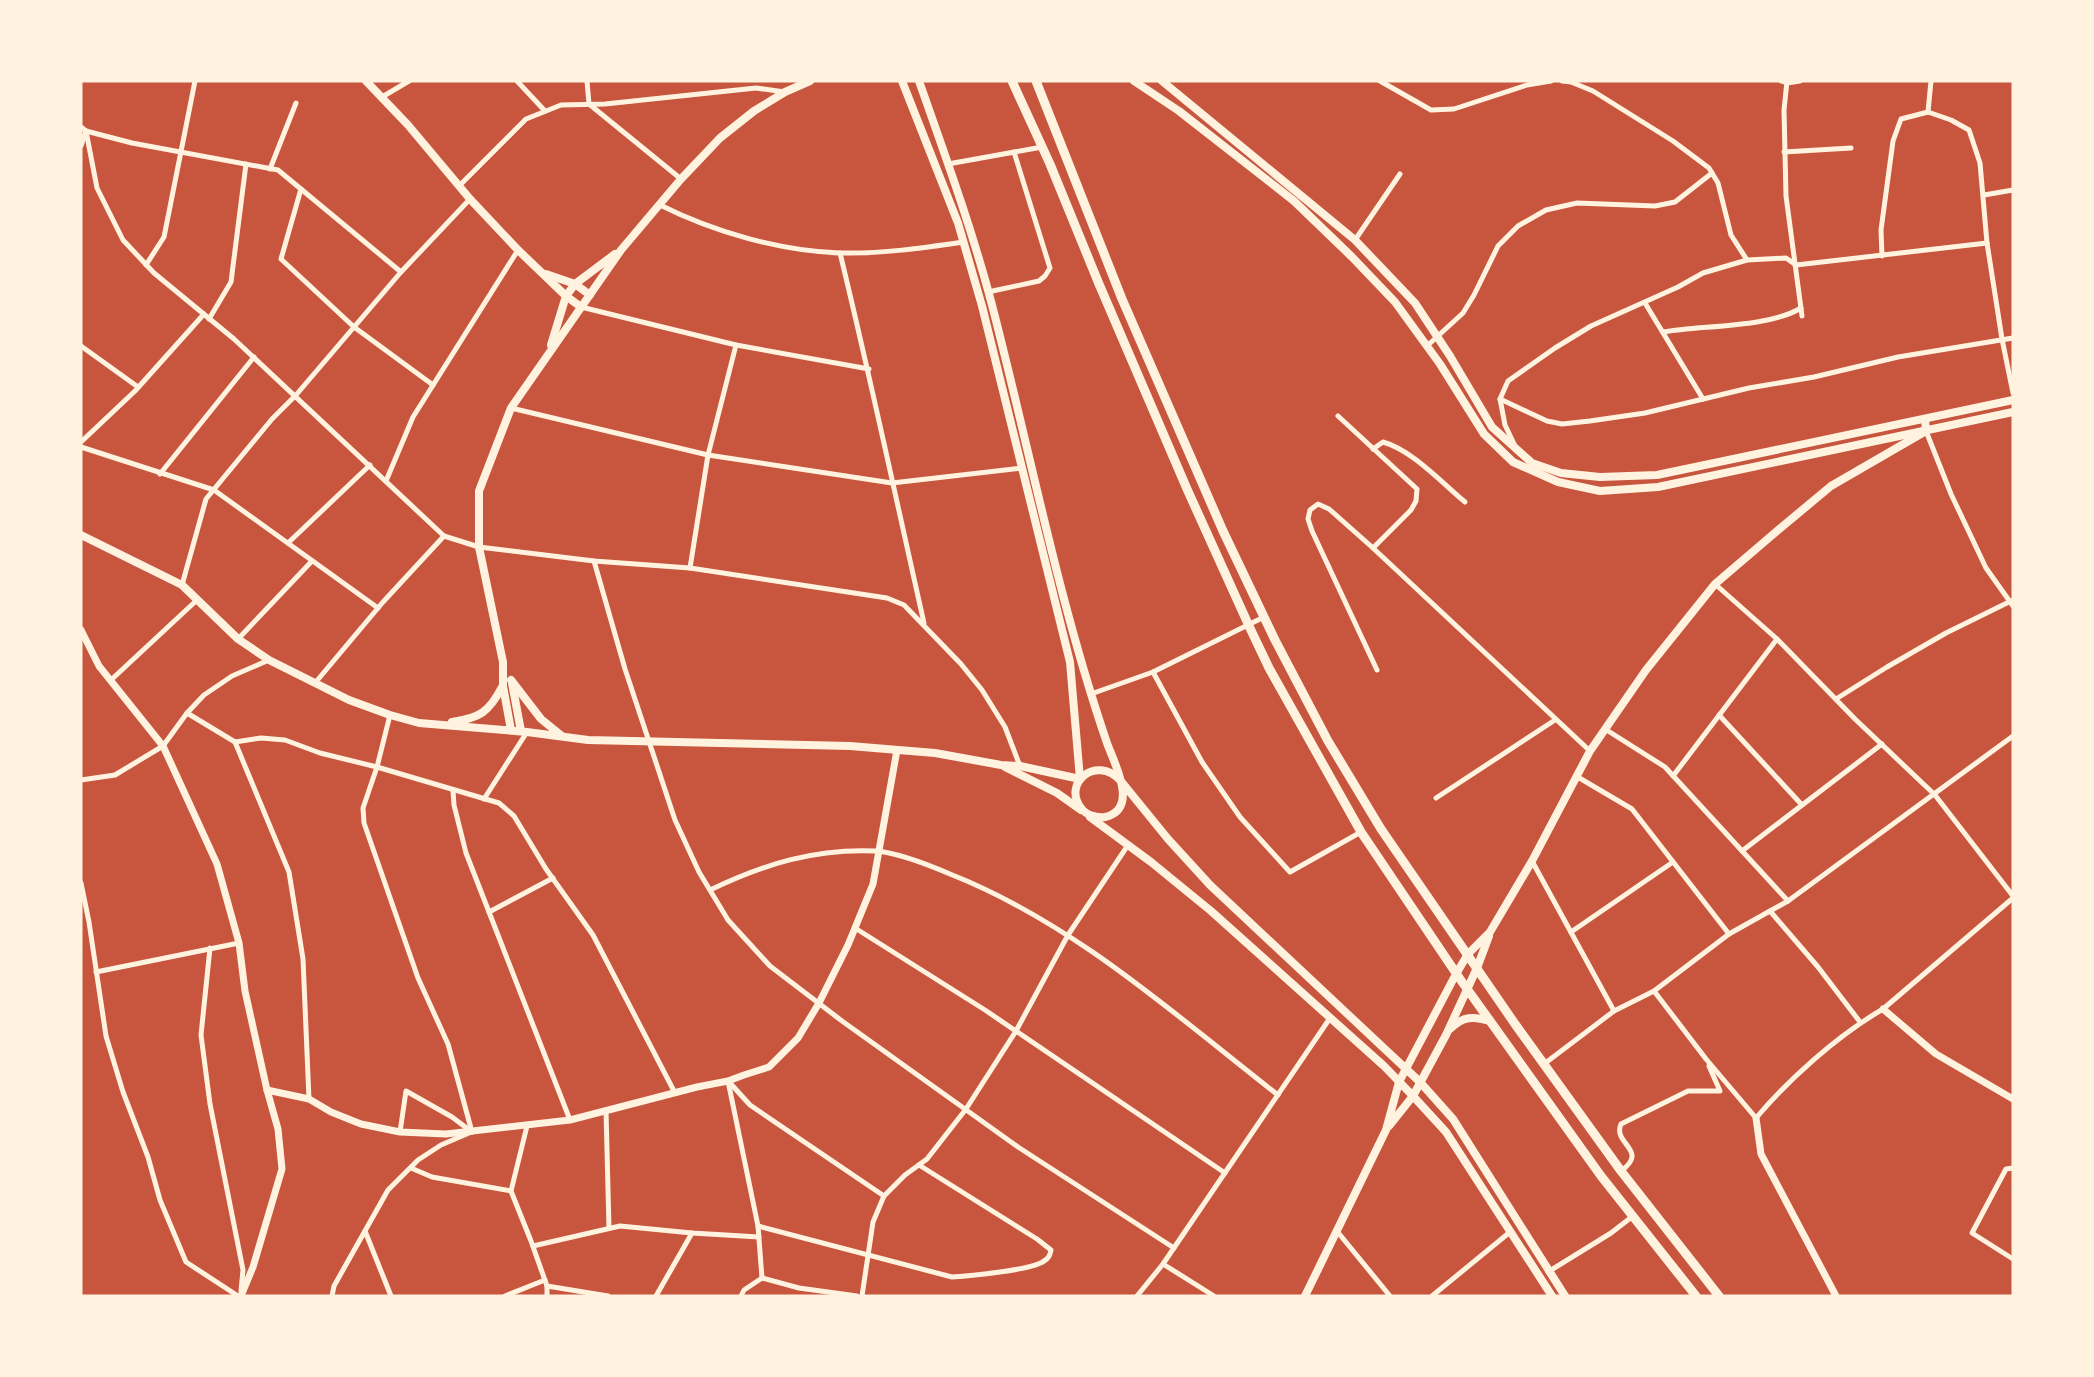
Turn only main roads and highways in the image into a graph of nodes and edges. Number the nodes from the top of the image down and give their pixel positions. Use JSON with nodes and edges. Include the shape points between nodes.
{"nodes":[{"id":1,"x":366,"y":81,"type":"edge"},
{"id":2,"x":810,"y":81,"type":"edge"},
{"id":3,"x":903,"y":81,"type":"edge"},
{"id":4,"x":919,"y":81,"type":"edge"},
{"id":5,"x":1012,"y":81,"type":"edge"},
{"id":6,"x":1036,"y":81,"type":"edge"},
{"id":7,"x":1134,"y":81,"type":"edge"},
{"id":8,"x":1162,"y":81,"type":"edge"},
{"id":9,"x":796,"y":84,"type":"edge"},
{"id":10,"x":621,"y":250,"type":"junction"},
{"id":11,"x":545,"y":274,"type":"junction"},
{"id":12,"x":575,"y":284,"type":"junction"},
{"id":13,"x":590,"y":295,"type":"junction"},
{"id":14,"x":566,"y":296,"type":"junction"},
{"id":15,"x":581,"y":308,"type":"junction"},
{"id":16,"x":550,"y":351,"type":"junction"},
{"id":17,"x":2013,"y":400,"type":"edge"},
{"id":18,"x":2013,"y":412,"type":"edge"},
{"id":19,"x":1925,"y":419,"type":"junction"},
{"id":20,"x":1926,"y":431,"type":"junction"},
{"id":21,"x":81,"y":535,"type":"edge"},
{"id":22,"x":503,"y":662,"type":"junction"},
{"id":23,"x":511,"y":680,"type":"junction"},
{"id":24,"x":503,"y":686,"type":"junction"},
{"id":25,"x":438,"y":724,"type":"junction"},
{"id":26,"x":511,"y":730,"type":"junction"},
{"id":27,"x":524,"y":731,"type":"junction"},
{"id":28,"x":563,"y":737,"type":"junction"},
{"id":29,"x":1001,"y":765,"type":"junction"},
{"id":30,"x":1080,"y":779,"type":"junction"},
{"id":31,"x":1120,"y":780,"type":"junction"},
{"id":32,"x":1086,"y":813,"type":"junction"},
{"id":33,"x":1490,"y":932,"type":"junction"},
{"id":34,"x":1468,"y":954,"type":"junction"},
{"id":35,"x":1477,"y":968,"type":"junction"},
{"id":36,"x":1456,"y":974,"type":"junction"},
{"id":37,"x":1466,"y":988,"type":"junction"},
{"id":38,"x":1490,"y":1021,"type":"junction"},
{"id":39,"x":1446,"y":1035,"type":"junction"},
{"id":40,"x":1407,"y":1070,"type":"junction"},
{"id":41,"x":1400,"y":1082,"type":"junction"},
{"id":42,"x":1420,"y":1082,"type":"junction"},
{"id":43,"x":1413,"y":1096,"type":"junction"},
{"id":44,"x":1386,"y":1130,"type":"junction"},
{"id":45,"x":1305,"y":1296,"type":"edge"},
{"id":46,"x":1552,"y":1296,"type":"edge"},
{"id":47,"x":1565,"y":1296,"type":"edge"},
{"id":48,"x":1696,"y":1296,"type":"edge"},
{"id":49,"x":1719,"y":1296,"type":"edge"}],
"edges":[{"from":1,"to":11,"type":"main road","via":[[470,199]]},
{"from":2,"to":9,"type":"main road"},
{"from":3,"to":30,"type":"main road","via":[[958,223],[982,306],[1070,662]]},
{"from":4,"to":31,"type":"main road","via":[[972,234],[1066,608]]},
{"from":5,"to":36,"type":"main road","via":[[1154,413],[1269,668],[1361,832]]},
{"from":6,"to":34,"type":"main road","via":[[1122,299],[1264,617],[1328,741],[1381,829]]},
{"from":7,"to":20,"type":"main road","via":[[1294,201],[1395,303],[1484,434],[1513,462],[1558,482],[1600,491],[1658,487]]},
{"from":8,"to":19,"type":"main road","via":[[1355,240],[1415,303],[1492,427],[1532,463],[1561,473],[1600,477],[1658,475]]},
{"from":9,"to":10,"type":"main road","via":[[720,138]]},
{"from":10,"to":12,"type":"main road"},
{"from":10,"to":13,"type":"main road"},
{"from":11,"to":12,"type":"main road"},
{"from":11,"to":14,"type":"main road"},
{"from":12,"to":13,"type":"main road"},
{"from":12,"to":14,"type":"main road"},
{"from":13,"to":15,"type":"main road"},
{"from":14,"to":15,"type":"main road"},
{"from":14,"to":16,"type":"main road"},
{"from":15,"to":16,"type":"main road"},
{"from":16,"to":22,"type":"main road","via":[[511,408],[479,491],[479,547]]},
{"from":17,"to":19,"type":"main road"},
{"from":18,"to":20,"type":"main road"},
{"from":19,"to":20,"type":"main road"},
{"from":20,"to":33,"type":"main road","via":[[1831,486],[1715,584],[1646,670],[1590,751]]},
{"from":21,"to":25,"type":"main road","via":[[182,585],[238,639],[269,660],[349,700],[419,723]]},
{"from":22,"to":23,"type":"main road"},
{"from":22,"to":24,"type":"main road"},
{"from":23,"to":27,"type":"main road"},
{"from":23,"to":28,"type":"main road","via":[[541,719]]},
{"from":24,"to":25,"type":"main road","via":[[485,712]]},
{"from":24,"to":26,"type":"main road"},
{"from":25,"to":26,"type":"main road"},
{"from":26,"to":27,"type":"main road"},
{"from":27,"to":28,"type":"main road"},
{"from":28,"to":29,"type":"main road","via":[[850,746],[935,753]]},
{"from":29,"to":30,"type":"main road"},
{"from":29,"to":32,"type":"main road"},
{"from":30,"to":31,"type":"main road","via":[[1100,769]]},
{"from":30,"to":32,"type":"main road","via":[[1077,801]]},
{"from":31,"to":32,"type":"main road","via":[[1124,796],[1117,810],[1102,817]]},
{"from":31,"to":40,"type":"main road","via":[[1210,885]]},
{"from":32,"to":41,"type":"main road","via":[[1211,911]]},
{"from":33,"to":34,"type":"main road"},
{"from":33,"to":35,"type":"main road"},
{"from":34,"to":35,"type":"main road"},
{"from":34,"to":36,"type":"main road"},
{"from":35,"to":37,"type":"main road"},
{"from":35,"to":49,"type":"main road","via":[[1621,1171]]},
{"from":36,"to":37,"type":"main road"},
{"from":36,"to":40,"type":"main road"},
{"from":37,"to":38,"type":"main road"},
{"from":37,"to":39,"type":"main road"},
{"from":38,"to":39,"type":"main road","via":[[1465,1018]]},
{"from":38,"to":48,"type":"main road","via":[[1601,1176]]},
{"from":39,"to":42,"type":"main road"},
{"from":40,"to":41,"type":"main road"},
{"from":40,"to":42,"type":"main road"},
{"from":41,"to":43,"type":"main road"},
{"from":41,"to":44,"type":"main road"},
{"from":42,"to":43,"type":"main road"},
{"from":42,"to":47,"type":"main road","via":[[1460,1130]]},
{"from":43,"to":44,"type":"main road"},
{"from":43,"to":46,"type":"main road","via":[[1446,1132]]},
{"from":44,"to":45,"type":"main road"}]}
